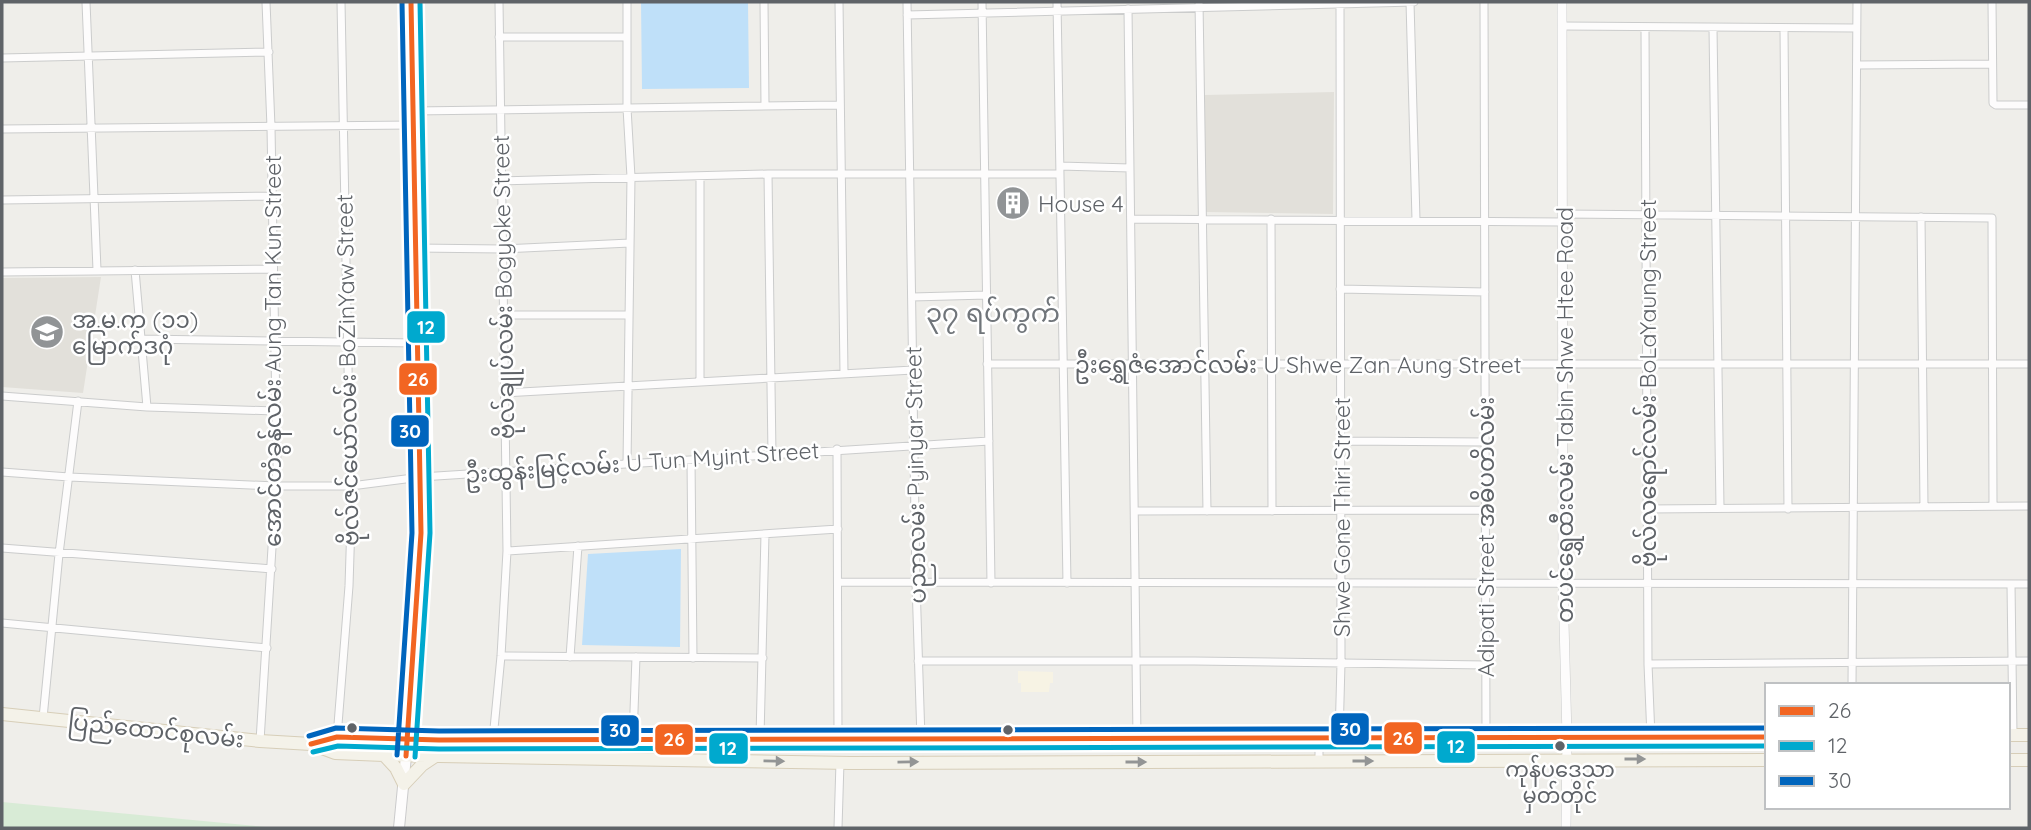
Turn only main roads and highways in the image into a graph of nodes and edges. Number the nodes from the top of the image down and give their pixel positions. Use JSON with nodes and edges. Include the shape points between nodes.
{"nodes":[{"id":1,"x":411,"y":2,"type":"edge"},
{"id":2,"x":410,"y":711,"type":"junction"},
{"id":3,"x":2,"y":713,"type":"edge"},
{"id":4,"x":2029,"y":735,"type":"edge"},
{"id":5,"x":2011,"y":736,"type":"edge"},
{"id":6,"x":1765,"y":737,"type":"edge"},
{"id":7,"x":385,"y":739,"type":"junction"},
{"id":8,"x":408,"y":739,"type":"junction"},
{"id":9,"x":946,"y":739,"type":"junction"},
{"id":10,"x":439,"y":740,"type":"junction"},
{"id":11,"x":311,"y":744,"type":"junction"},
{"id":12,"x":384,"y":755,"type":"junction"},
{"id":13,"x":437,"y":755,"type":"junction"},
{"id":14,"x":406,"y":756,"type":"junction"},
{"id":15,"x":1765,"y":760,"type":"edge"},
{"id":16,"x":2010,"y":760,"type":"edge"},
{"id":17,"x":2029,"y":760,"type":"edge"},
{"id":18,"x":946,"y":762,"type":"junction"},
{"id":19,"x":404,"y":784,"type":"junction"},
{"id":20,"x":399,"y":828,"type":"edge"}],
"edges":[{"from":1,"to":2,"type":"main road","via":[[421,477]]},
{"from":2,"to":7,"type":"main road"},
{"from":2,"to":8,"type":"main road"},
{"from":2,"to":10,"type":"main road","via":[[420,728]]},
{"from":3,"to":11,"type":"main road","name":"ပြည်ထောင်စုလမ်း"},
{"from":4,"to":5,"type":"main road"},
{"from":6,"to":9,"type":"main road","name":"ပြည်ထောင်စုလမ်း"},
{"from":7,"to":8,"type":"main road","name":"ပြည်ထောင်စုလမ်း"},
{"from":7,"to":11,"type":"main road","name":"ပြည်ထောင်စုလမ်း","via":[[337,737]]},
{"from":8,"to":10,"type":"main road","name":"ပြည်ထောင်စုလမ်း"},
{"from":8,"to":14,"type":"main road"},
{"from":9,"to":10,"type":"main road","name":"ပြည်ထောင်စုလမ်း"},
{"from":9,"to":18,"type":"main road"},
{"from":11,"to":12,"type":"main road","name":"ပြည်ထောင်စုလမ်း","via":[[335,753]]},
{"from":12,"to":14,"type":"main road","name":"ပြည်ထောင်စုလမ်း"},
{"from":12,"to":19,"type":"main road"},
{"from":13,"to":14,"type":"main road","name":"ပြည်ထောင်စုလမ်း"},
{"from":13,"to":18,"type":"main road","name":"ပြည်ထောင်စုလမ်း","one_way":true},
{"from":13,"to":19,"type":"main road"},
{"from":14,"to":19,"type":"main road"},
{"from":18,"to":15,"type":"main road","name":"ပြည်ထောင်စုလမ်း","one_way":true},
{"from":16,"to":17,"type":"main road"},
{"from":19,"to":20,"type":"main road"}]}
